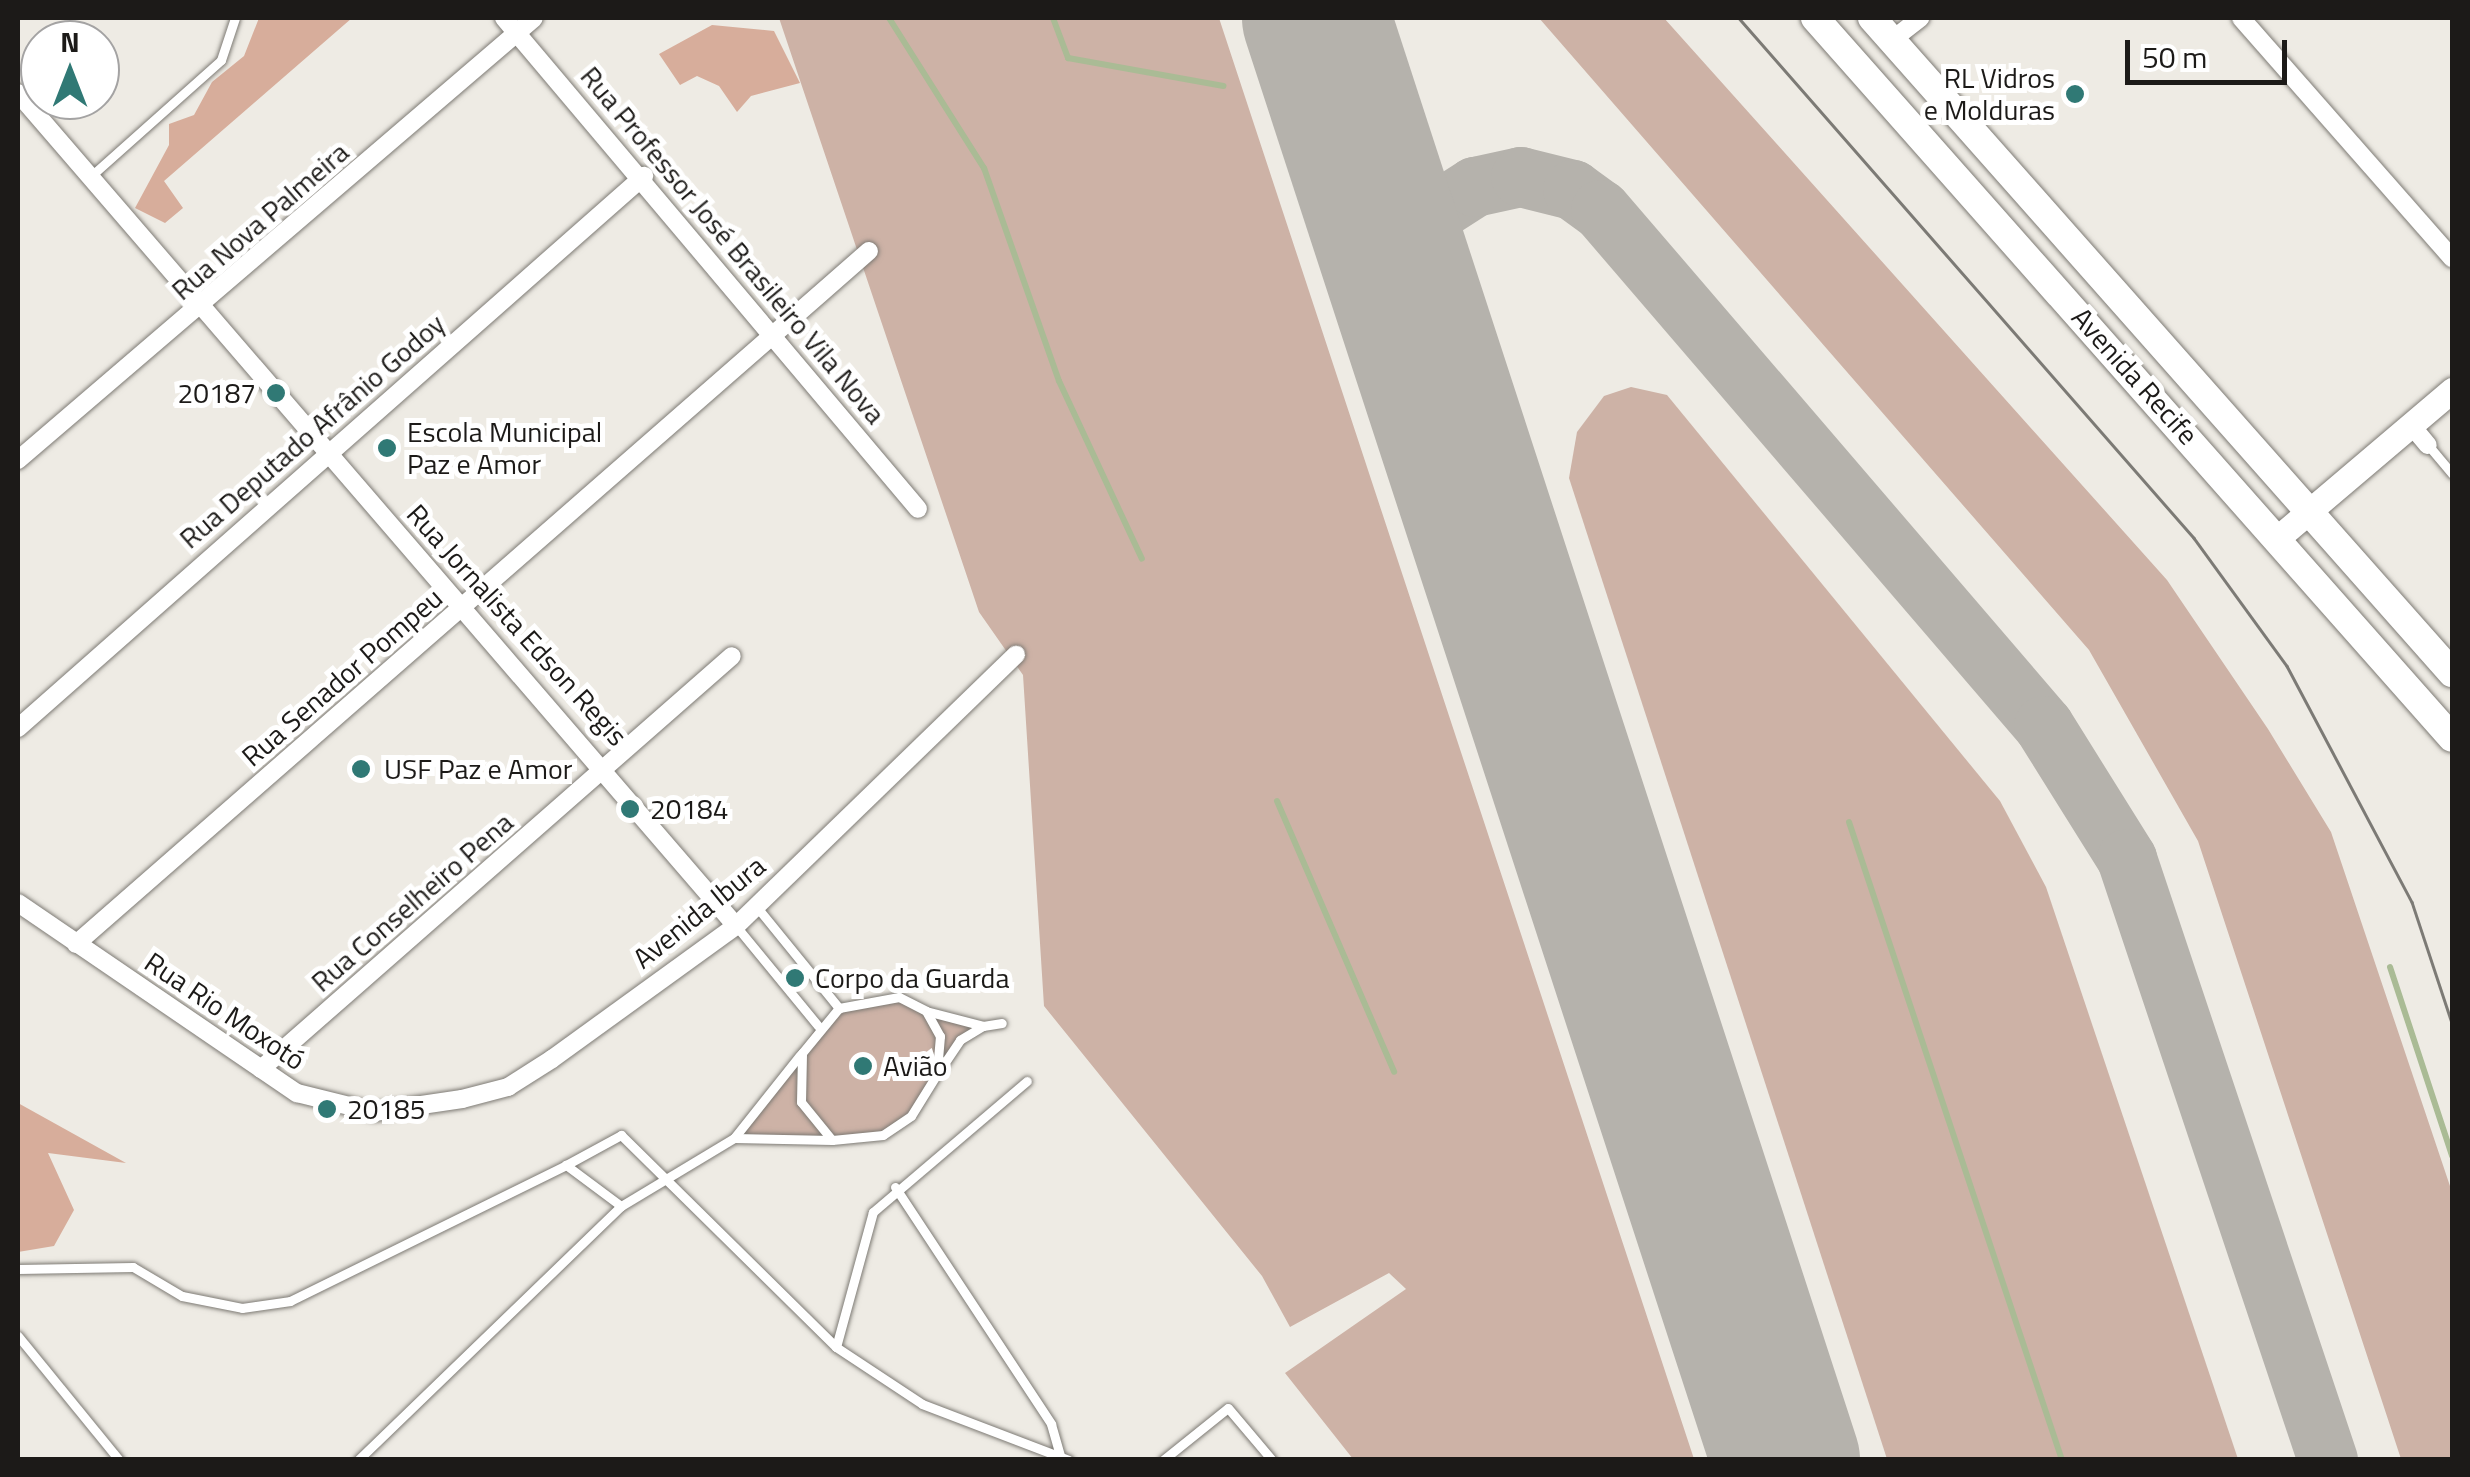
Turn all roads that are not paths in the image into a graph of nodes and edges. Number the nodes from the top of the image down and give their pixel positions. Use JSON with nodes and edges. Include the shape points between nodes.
{"nodes":[{"id":1,"x":234,"y":18,"type":"edge"},
{"id":2,"x":534,"y":18,"type":"edge"},
{"id":3,"x":1815,"y":18,"type":"edge"},
{"id":4,"x":1872,"y":18,"type":"edge"},
{"id":5,"x":1920,"y":18,"type":"edge"},
{"id":6,"x":2241,"y":18,"type":"edge"},
{"id":7,"x":510,"y":25,"type":"edge"},
{"id":8,"x":1892,"y":40,"type":"junction"},
{"id":9,"x":18,"y":92,"type":"edge"},
{"id":10,"x":91,"y":176,"type":"junction"},
{"id":11,"x":644,"y":176,"type":"junction"},
{"id":12,"x":868,"y":251,"type":"dead end"},
{"id":13,"x":2452,"y":258,"type":"edge"},
{"id":14,"x":203,"y":309,"type":"junction"},
{"id":15,"x":776,"y":334,"type":"junction"},
{"id":16,"x":2452,"y":390,"type":"edge"},
{"id":17,"x":2420,"y":435,"type":"junction"},
{"id":18,"x":328,"y":452,"type":"junction"},
{"id":19,"x":18,"y":460,"type":"edge"},
{"id":20,"x":2452,"y":474,"type":"edge"},
{"id":21,"x":918,"y":509,"type":"dead end"},
{"id":22,"x":2311,"y":511,"type":"junction"},
{"id":23,"x":2280,"y":536,"type":"junction"},
{"id":24,"x":464,"y":608,"type":"junction"},
{"id":25,"x":1016,"y":655,"type":"dead end"},
{"id":26,"x":732,"y":656,"type":"dead end"},
{"id":27,"x":2452,"y":672,"type":"edge"},
{"id":28,"x":18,"y":728,"type":"edge"},
{"id":29,"x":2452,"y":738,"type":"edge"},
{"id":30,"x":608,"y":769,"type":"junction"},
{"id":31,"x":18,"y":903,"type":"edge"},
{"id":32,"x":756,"y":906,"type":"junction"},
{"id":33,"x":736,"y":926,"type":"junction"},
{"id":34,"x":76,"y":944,"type":"junction"},
{"id":35,"x":840,"y":1008,"type":"junction"},
{"id":36,"x":926,"y":1011,"type":"junction"},
{"id":37,"x":1002,"y":1024,"type":"dead end"},
{"id":38,"x":818,"y":1026,"type":"junction"},
{"id":39,"x":983,"y":1026,"type":"junction"},
{"id":40,"x":802,"y":1053,"type":"junction"},
{"id":41,"x":260,"y":1068,"type":"junction"},
{"id":42,"x":937,"y":1074,"type":"junction"},
{"id":43,"x":1027,"y":1081,"type":"dead end"},
{"id":44,"x":420,"y":1106,"type":"joint"},
{"id":45,"x":734,"y":1138,"type":"junction"},
{"id":46,"x":832,"y":1140,"type":"junction"},
{"id":47,"x":566,"y":1165,"type":"junction"},
{"id":48,"x":664,"y":1180,"type":"junction"},
{"id":49,"x":895,"y":1187,"type":"junction"},
{"id":50,"x":621,"y":1206,"type":"junction"},
{"id":51,"x":18,"y":1270,"type":"edge"},
{"id":52,"x":18,"y":1336,"type":"edge"},
{"id":53,"x":836,"y":1347,"type":"junction"},
{"id":54,"x":1064,"y":1457,"type":"edge"},
{"id":55,"x":119,"y":1460,"type":"edge"},
{"id":56,"x":358,"y":1460,"type":"edge"},
{"id":57,"x":1163,"y":1460,"type":"edge"},
{"id":58,"x":1272,"y":1460,"type":"edge"}],
"edges":[{"from":1,"to":10,"type":"lane","via":[[220,60]]},
{"from":2,"to":7,"type":"street","name":"Rua Nova Palmeira"},
{"from":3,"to":23,"type":"main road","name":"Avenida Recife"},
{"from":4,"to":8,"type":"main road","name":"Avenida Recife"},
{"from":5,"to":8,"type":"street"},
{"from":6,"to":13,"type":"street"},
{"from":7,"to":11,"type":"street","name":"Rua Professor José Brasileiro Vila Nova"},
{"from":7,"to":14,"type":"street","name":"Rua Nova Palmeira"},
{"from":8,"to":22,"type":"main road","name":"Avenida Recife"},
{"from":9,"to":10,"type":"street","name":"Rua Jornalista Edson Regis"},
{"from":10,"to":14,"type":"street","name":"Rua Jornalista Edson Regis"},
{"from":11,"to":15,"type":"street","name":"Rua Professor José Brasileiro Vila Nova"},
{"from":11,"to":18,"type":"street","name":"Rua Deputado Afrânio Godoy"},
{"from":12,"to":15,"type":"street","name":"Rua Senador Pompeu"},
{"from":14,"to":18,"type":"street","name":"Rua Jornalista Edson Regis"},
{"from":14,"to":19,"type":"street","name":"Rua Nova Palmeira"},
{"from":15,"to":21,"type":"street","name":"Rua Professor José Brasileiro Vila Nova"},
{"from":15,"to":24,"type":"street","name":"Rua Senador Pompeu"},
{"from":16,"to":17,"type":"main road"},
{"from":17,"to":20,"type":"lane"},
{"from":17,"to":22,"type":"main road"},
{"from":18,"to":24,"type":"street","name":"Rua Jornalista Edson Regis"},
{"from":18,"to":28,"type":"street","name":"Rua Deputado Afrânio Godoy"},
{"from":22,"to":23,"type":"main road"},
{"from":22,"to":27,"type":"main road","name":"Avenida Recife"},
{"from":23,"to":29,"type":"main road","name":"Avenida Recife"},
{"from":24,"to":30,"type":"street","name":"Rua Jornalista Edson Regis"},
{"from":24,"to":34,"type":"street","name":"Rua Senador Pompeu"},
{"from":25,"to":32,"type":"street","name":"Avenida Ibura"},
{"from":26,"to":30,"type":"street","name":"Rua Conselheiro Pena"},
{"from":30,"to":33,"type":"street","name":"Rua Jornalista Edson Regis"},
{"from":30,"to":41,"type":"street","name":"Rua Conselheiro Pena"},
{"from":31,"to":34,"type":"street","name":"Rua Rio Moxotó"},
{"from":32,"to":33,"type":"street","name":"Avenida Ibura"},
{"from":32,"to":35,"type":"lane"},
{"from":33,"to":38,"type":"lane"},
{"from":33,"to":44,"type":"street","name":"Avenida Ibura","via":[[508,1086]]},
{"from":34,"to":41,"type":"street","name":"Rua Rio Moxotó"},
{"from":35,"to":36,"type":"lane","via":[[879,996]]},
{"from":35,"to":38,"type":"lane"},
{"from":36,"to":39,"type":"lane"},
{"from":36,"to":42,"type":"lane","via":[[940,1036]]},
{"from":37,"to":39,"type":"lane"},
{"from":38,"to":40,"type":"lane"},
{"from":39,"to":42,"type":"lane"},
{"from":40,"to":45,"type":"lane"},
{"from":40,"to":46,"type":"lane","via":[[801,1102]]},
{"from":41,"to":44,"type":"street","name":"Rua Rio Moxotó","via":[[343,1110]]},
{"from":42,"to":46,"type":"lane","via":[[911,1116],[883,1135]]},
{"from":43,"to":49,"type":"lane"},
{"from":45,"to":46,"type":"lane"},
{"from":45,"to":48,"type":"lane"},
{"from":47,"to":48,"type":"lane","via":[[622,1135]]},
{"from":47,"to":50,"type":"lane"},
{"from":47,"to":51,"type":"lane","via":[[290,1301],[242,1308],[182,1296],[134,1267]]},
{"from":48,"to":50,"type":"lane"},
{"from":48,"to":53,"type":"lane"},
{"from":49,"to":53,"type":"lane","via":[[873,1212]]},
{"from":49,"to":54,"type":"lane","via":[[1051,1424]]},
{"from":50,"to":56,"type":"lane"},
{"from":52,"to":55,"type":"lane"},
{"from":53,"to":54,"type":"lane","via":[[922,1404]]},
{"from":57,"to":58,"type":"lane","via":[[1228,1408]]}]}
